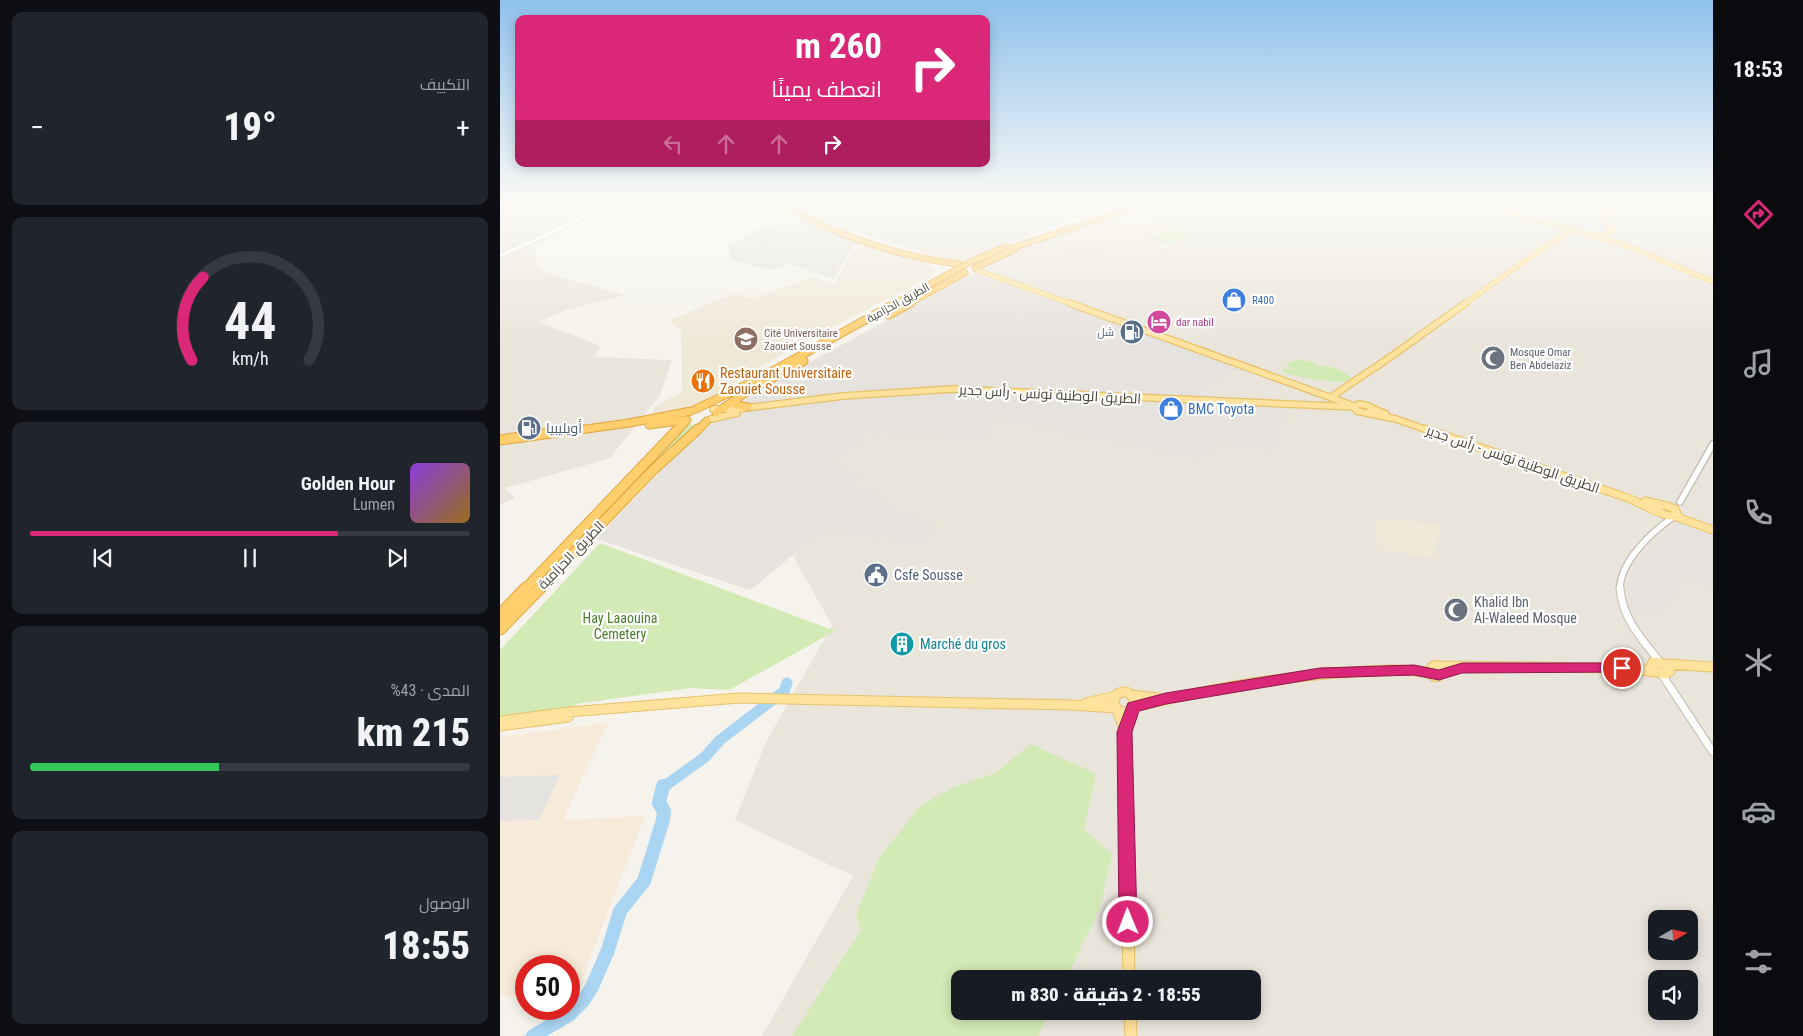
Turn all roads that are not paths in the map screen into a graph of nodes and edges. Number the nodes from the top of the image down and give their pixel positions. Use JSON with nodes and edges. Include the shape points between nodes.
{"nodes":[{"id":1,"x":901,"y":251,"type":"edge"},
{"id":2,"x":907,"y":251,"type":"edge"},
{"id":3,"x":991,"y":251,"type":"edge"},
{"id":4,"x":1001,"y":251,"type":"edge"},
{"id":5,"x":1007,"y":251,"type":"edge"},
{"id":6,"x":1540,"y":251,"type":"edge"},
{"id":7,"x":1641,"y":251,"type":"edge"},
{"id":8,"x":960,"y":264,"type":"junction"},
{"id":9,"x":974,"y":268,"type":"junction"},
{"id":10,"x":950,"y":269,"type":"junction"},
{"id":11,"x":966,"y":273,"type":"junction"},
{"id":12,"x":991,"y":276,"type":"junction"},
{"id":13,"x":1713,"y":282,"type":"edge"},
{"id":14,"x":865,"y":324,"type":"junction"},
{"id":15,"x":1377,"y":368,"type":"junction"},
{"id":16,"x":1335,"y":397,"type":"junction"},
{"id":17,"x":737,"y":398,"type":"junction"},
{"id":18,"x":806,"y":400,"type":"junction"},
{"id":19,"x":1348,"y":400,"type":"junction"},
{"id":20,"x":1362,"y":404,"type":"junction"},
{"id":21,"x":1293,"y":406,"type":"junction"},
{"id":22,"x":1330,"y":407,"type":"junction"},
{"id":23,"x":748,"y":408,"type":"junction"},
{"id":24,"x":1355,"y":408,"type":"junction"},
{"id":25,"x":1372,"y":408,"type":"junction"},
{"id":26,"x":693,"y":410,"type":"junction"},
{"id":27,"x":1366,"y":413,"type":"junction"},
{"id":28,"x":714,"y":414,"type":"junction"},
{"id":29,"x":687,"y":420,"type":"junction"},
{"id":30,"x":665,"y":423,"type":"junction"},
{"id":31,"x":677,"y":428,"type":"junction"},
{"id":32,"x":500,"y":440,"type":"edge"},
{"id":33,"x":500,"y":444,"type":"edge"},
{"id":34,"x":1713,"y":444,"type":"edge"},
{"id":35,"x":1660,"y":510,"type":"junction"},
{"id":36,"x":1674,"y":512,"type":"junction"},
{"id":37,"x":1659,"y":527,"type":"junction"},
{"id":38,"x":1713,"y":529,"type":"edge"},
{"id":39,"x":500,"y":615,"type":"edge"},
{"id":40,"x":500,"y":629,"type":"edge"},
{"id":41,"x":1713,"y":666,"type":"edge"},
{"id":42,"x":1661,"y":668,"type":"junction"},
{"id":43,"x":1131,"y":695,"type":"junction"},
{"id":44,"x":1116,"y":696,"type":"junction"},
{"id":45,"x":1166,"y":698,"type":"junction"},
{"id":46,"x":1070,"y":705,"type":"junction"},
{"id":47,"x":1116,"y":708,"type":"junction"},
{"id":48,"x":1132,"y":708,"type":"junction"},
{"id":49,"x":590,"y":712,"type":"junction"},
{"id":50,"x":500,"y":721,"type":"edge"},
{"id":51,"x":500,"y":726,"type":"edge"},
{"id":52,"x":1125,"y":732,"type":"junction"},
{"id":53,"x":1713,"y":752,"type":"edge"},
{"id":54,"x":1129,"y":970,"type":"edge"},
{"id":55,"x":1130,"y":1020,"type":"edge"},
{"id":56,"x":1131,"y":1036,"type":"edge"}],
"edges":[{"from":1,"to":10,"type":"highway"},
{"from":2,"to":8,"type":"highway"},
{"from":3,"to":8,"type":"highway"},
{"from":4,"to":14,"type":"highway","name":"الطريق الحزامية","bridge":true},
{"from":5,"to":9,"type":"highway"},
{"from":6,"to":15,"type":"main road"},
{"from":7,"to":13,"type":"main road"},
{"from":8,"to":9,"type":"highway"},
{"from":8,"to":10,"type":"highway"},
{"from":9,"to":11,"type":"highway"},
{"from":9,"to":12,"type":"main road"},
{"from":10,"to":11,"type":"highway"},
{"from":10,"to":14,"type":"highway"},
{"from":11,"to":12,"type":"main road"},
{"from":11,"to":14,"type":"highway","via":[[909,305]]},
{"from":12,"to":16,"type":"main road"},
{"from":14,"to":17,"type":"highway","name":"الطريق الحزامية"},
{"from":14,"to":26,"type":"highway","name":"الطريق الحزامية"},
{"from":15,"to":16,"type":"main road"},
{"from":15,"to":19,"type":"main road","via":[[1344,393]]},
{"from":16,"to":19,"type":"main road","name":"الطريق الوطنية تونس - رأس جدير"},
{"from":16,"to":22,"type":"main road","via":[[1340,405]]},
{"from":16,"to":24,"type":"main road"},
{"from":17,"to":23,"type":"highway","via":[[736,405]]},
{"from":17,"to":28,"type":"highway","name":"الطريق الحزامية"},
{"from":18,"to":21,"type":"main road","name":"الطريق الوطنية تونس - رأس جدير","via":[[952,389]]},
{"from":18,"to":23,"type":"main road","name":"الطريق الوطنية تونس - رأس جدير"},
{"from":18,"to":28,"type":"main road","name":"الطريق الوطنية تونس - رأس جدير"},
{"from":19,"to":20,"type":"main road","name":"الطريق الوطنية تونس - رأس جدير"},
{"from":20,"to":24,"type":"main road"},
{"from":20,"to":25,"type":"main road","name":"الطريق الوطنية تونس - رأس جدير"},
{"from":21,"to":22,"type":"main road","name":"الطريق الوطنية تونس - رأس جدير"},
{"from":21,"to":24,"type":"main road","name":"الطريق الوطنية تونس - رأس جدير"},
{"from":22,"to":24,"type":"main road","name":"الطريق الوطنية تونس - رأس جدير"},
{"from":23,"to":28,"type":"main road","name":"الطريق الوطنية تونس - رأس جدير"},
{"from":24,"to":27,"type":"main road","name":"الطريق الوطنية تونس - رأس جدير"},
{"from":25,"to":27,"type":"main road"},
{"from":25,"to":35,"type":"main road","name":"الطريق الوطنية تونس - رأس جدير"},
{"from":26,"to":28,"type":"highway"},
{"from":26,"to":29,"type":"highway","via":[[686,416]]},
{"from":26,"to":32,"type":"highway","via":[[630,423]]},
{"from":27,"to":35,"type":"main road","name":"الطريق الوطنية تونس - رأس جدير","via":[[1388,417]]},
{"from":28,"to":29,"type":"highway","via":[[698,422]]},
{"from":28,"to":40,"type":"highway","name":"الطريق الحزامية","via":[[650,473]]},
{"from":29,"to":30,"type":"highway"},
{"from":29,"to":31,"type":"highway","name":"الطريق الحزامية"},
{"from":30,"to":31,"type":"highway","via":[[674,424]]},
{"from":30,"to":33,"type":"highway"},
{"from":31,"to":39,"type":"highway","name":"الطريق الحزامية","via":[[639,472]]},
{"from":34,"to":36,"type":"street"},
{"from":35,"to":36,"type":"main road"},
{"from":35,"to":37,"type":"street","via":[[1662,520]]},
{"from":36,"to":37,"type":"street"},
{"from":36,"to":38,"type":"main road"},
{"from":37,"to":42,"type":"street","via":[[1626,565],[1620,581],[1622,603]]},
{"from":41,"to":42,"type":"main road"},
{"from":42,"to":45,"type":"main road","via":[[1462,668],[1301,675]]},
{"from":42,"to":53,"type":"street"},
{"from":43,"to":44,"type":"main road"},
{"from":43,"to":45,"type":"main road"},
{"from":43,"to":48,"type":"main road","via":[[1136,702]]},
{"from":44,"to":46,"type":"main road"},
{"from":44,"to":47,"type":"main road","via":[[1112,703]]},
{"from":45,"to":48,"type":"main road"},
{"from":46,"to":47,"type":"main road"},
{"from":46,"to":49,"type":"main road","via":[[759,697],[640,705]]},
{"from":47,"to":48,"type":"main road","via":[[1122,711]]},
{"from":47,"to":52,"type":"main road"},
{"from":48,"to":52,"type":"main road"},
{"from":49,"to":50,"type":"main road"},
{"from":49,"to":51,"type":"main road"},
{"from":52,"to":54,"type":"main road"},
{"from":55,"to":56,"type":"main road"}]}
